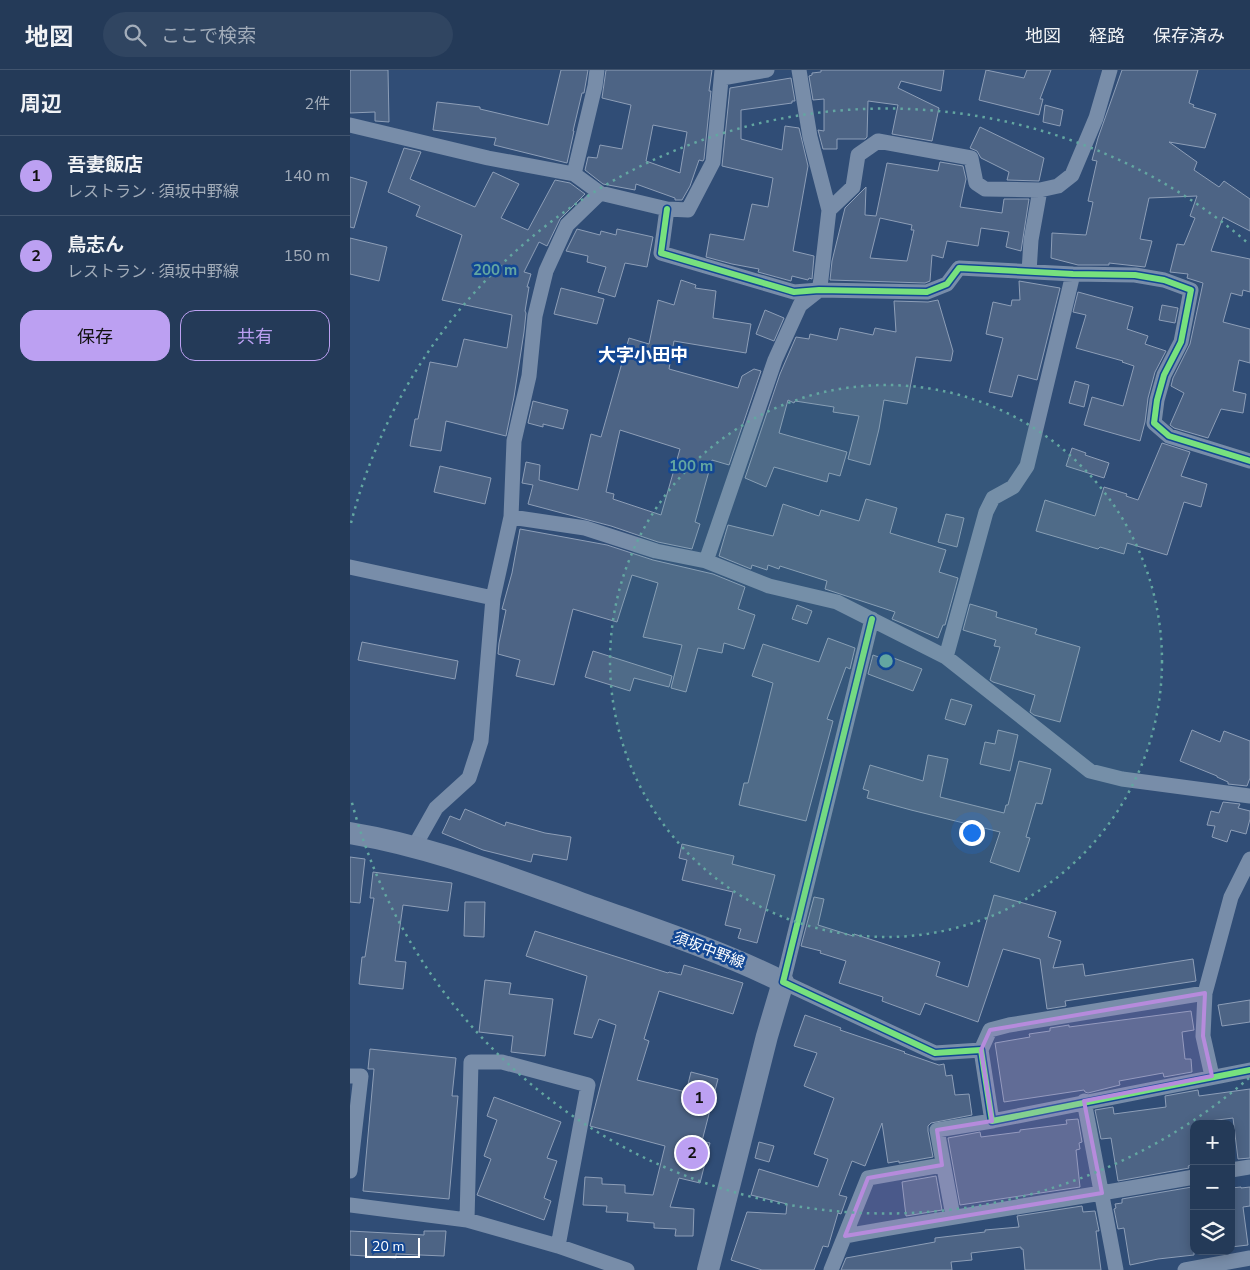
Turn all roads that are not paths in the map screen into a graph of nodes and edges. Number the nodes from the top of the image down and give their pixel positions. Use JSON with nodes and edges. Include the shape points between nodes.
{"nodes":[{"id":1,"x":597,"y":70,"type":"edge"},
{"id":2,"x":767,"y":70,"type":"edge"},
{"id":3,"x":799,"y":70,"type":"edge"},
{"id":4,"x":1110,"y":70,"type":"edge"},
{"id":5,"x":722,"y":74,"type":"edge"},
{"id":6,"x":350,"y":125,"type":"edge"},
{"id":7,"x":574,"y":174,"type":"junction"},
{"id":8,"x":1040,"y":190,"type":"junction"},
{"id":9,"x":600,"y":193,"type":"junction"},
{"id":10,"x":668,"y":210,"type":"junction"},
{"id":11,"x":829,"y":210,"type":"junction"},
{"id":12,"x":1029,"y":272,"type":"junction"},
{"id":13,"x":1073,"y":274,"type":"junction"},
{"id":14,"x":819,"y":290,"type":"junction"},
{"id":15,"x":1250,"y":462,"type":"edge"},
{"id":16,"x":511,"y":517,"type":"junction"},
{"id":17,"x":706,"y":560,"type":"junction"},
{"id":18,"x":350,"y":568,"type":"edge"},
{"id":19,"x":493,"y":598,"type":"junction"},
{"id":20,"x":872,"y":619,"type":"junction"},
{"id":21,"x":946,"y":657,"type":"junction"},
{"id":22,"x":1250,"y":796,"type":"edge"},
{"id":23,"x":350,"y":833,"type":"edge"},
{"id":24,"x":414,"y":847,"type":"junction"},
{"id":25,"x":1250,"y":859,"type":"edge"},
{"id":26,"x":783,"y":982,"type":"junction"},
{"id":27,"x":1205,"y":993,"type":"junction"},
{"id":28,"x":981,"y":1050,"type":"junction"},
{"id":29,"x":1250,"y":1070,"type":"edge"},
{"id":30,"x":350,"y":1076,"type":"edge"},
{"id":31,"x":1212,"y":1076,"type":"junction"},
{"id":32,"x":1084,"y":1101,"type":"junction"},
{"id":33,"x":992,"y":1120,"type":"junction"},
{"id":34,"x":942,"y":1165,"type":"junction"},
{"id":35,"x":1250,"y":1167,"type":"edge"},
{"id":36,"x":1235,"y":1169,"type":"edge"},
{"id":37,"x":350,"y":1171,"type":"edge"},
{"id":38,"x":1190,"y":1178,"type":"edge"},
{"id":39,"x":1102,"y":1193,"type":"junction"},
{"id":40,"x":350,"y":1205,"type":"edge"},
{"id":41,"x":953,"y":1216,"type":"junction"},
{"id":42,"x":467,"y":1220,"type":"junction"},
{"id":43,"x":845,"y":1236,"type":"junction"},
{"id":44,"x":558,"y":1246,"type":"junction"},
{"id":45,"x":1250,"y":1258,"type":"edge"},
{"id":46,"x":627,"y":1270,"type":"edge"},
{"id":47,"x":708,"y":1270,"type":"edge"},
{"id":48,"x":831,"y":1270,"type":"edge"},
{"id":49,"x":1116,"y":1270,"type":"edge"},
{"id":50,"x":1185,"y":1270,"type":"edge"}],
"edges":[{"from":1,"to":7,"type":"street"},
{"from":2,"to":5,"type":"street"},
{"from":3,"to":11,"type":"street","via":[[810,137]]},
{"from":4,"to":8,"type":"street","via":[[1096,118],[1072,175],[1058,186]]},
{"from":5,"to":10,"type":"street","via":[[713,162],[688,210]]},
{"from":6,"to":7,"type":"street","via":[[488,158]]},
{"from":7,"to":9,"type":"street"},
{"from":8,"to":11,"type":"street","via":[[985,189],[976,183],[971,158],[878,141],[858,155],[853,187]]},
{"from":8,"to":12,"type":"street","via":[[1030,240]]},
{"from":9,"to":10,"type":"street"},
{"from":9,"to":16,"type":"street","via":[[567,225],[546,270],[535,316],[529,376],[514,441]]},
{"from":10,"to":14,"type":"street","via":[[661,253],[794,292]]},
{"from":11,"to":14,"type":"street"},
{"from":12,"to":13,"type":"street"},
{"from":12,"to":14,"type":"street","via":[[959,268],[946,284],[927,292]]},
{"from":13,"to":15,"type":"street","via":[[1135,276],[1164,280],[1191,290],[1181,342],[1164,375],[1154,424],[1169,436]]},
{"from":13,"to":21,"type":"street","via":[[1027,466],[1013,487],[993,498],[986,512]]},
{"from":14,"to":17,"type":"street","via":[[800,305],[776,360]]},
{"from":16,"to":17,"type":"street","via":[[585,528],[656,552]]},
{"from":16,"to":19,"type":"street"},
{"from":17,"to":20,"type":"street","via":[[769,586],[837,602]]},
{"from":18,"to":19,"type":"street"},
{"from":19,"to":24,"type":"street","via":[[481,741],[469,778],[436,808]]},
{"from":20,"to":21,"type":"street"},
{"from":20,"to":26,"type":"street"},
{"from":21,"to":22,"type":"street","via":[[1090,771],[1122,779]]},
{"from":23,"to":24,"type":"main road","name":"須坂中野線"},
{"from":24,"to":26,"type":"main road","name":"須坂中野線","via":[[718,952]]},
{"from":25,"to":27,"type":"street","via":[[1231,897]]},
{"from":26,"to":28,"type":"street","via":[[935,1053]]},
{"from":26,"to":47,"type":"main road"},
{"from":27,"to":28,"type":"street","via":[[1009,1025],[990,1030]]},
{"from":27,"to":31,"type":"street","via":[[1203,1036]]},
{"from":28,"to":33,"type":"street"},
{"from":29,"to":31,"type":"street"},
{"from":30,"to":37,"type":"street","via":[[361,1076]]},
{"from":31,"to":32,"type":"street"},
{"from":32,"to":33,"type":"street"},
{"from":32,"to":39,"type":"street"},
{"from":33,"to":34,"type":"street","via":[[937,1130]]},
{"from":34,"to":41,"type":"street"},
{"from":34,"to":43,"type":"street","via":[[868,1178]]},
{"from":35,"to":36,"type":"street"},
{"from":38,"to":39,"type":"street"},
{"from":39,"to":41,"type":"street"},
{"from":39,"to":49,"type":"street"},
{"from":40,"to":42,"type":"street"},
{"from":41,"to":43,"type":"street"},
{"from":42,"to":44,"type":"street"},
{"from":42,"to":44,"type":"street","via":[[471,1062],[502,1062],[588,1085]]},
{"from":43,"to":48,"type":"street"},
{"from":44,"to":46,"type":"street"},
{"from":45,"to":50,"type":"street"}]}
